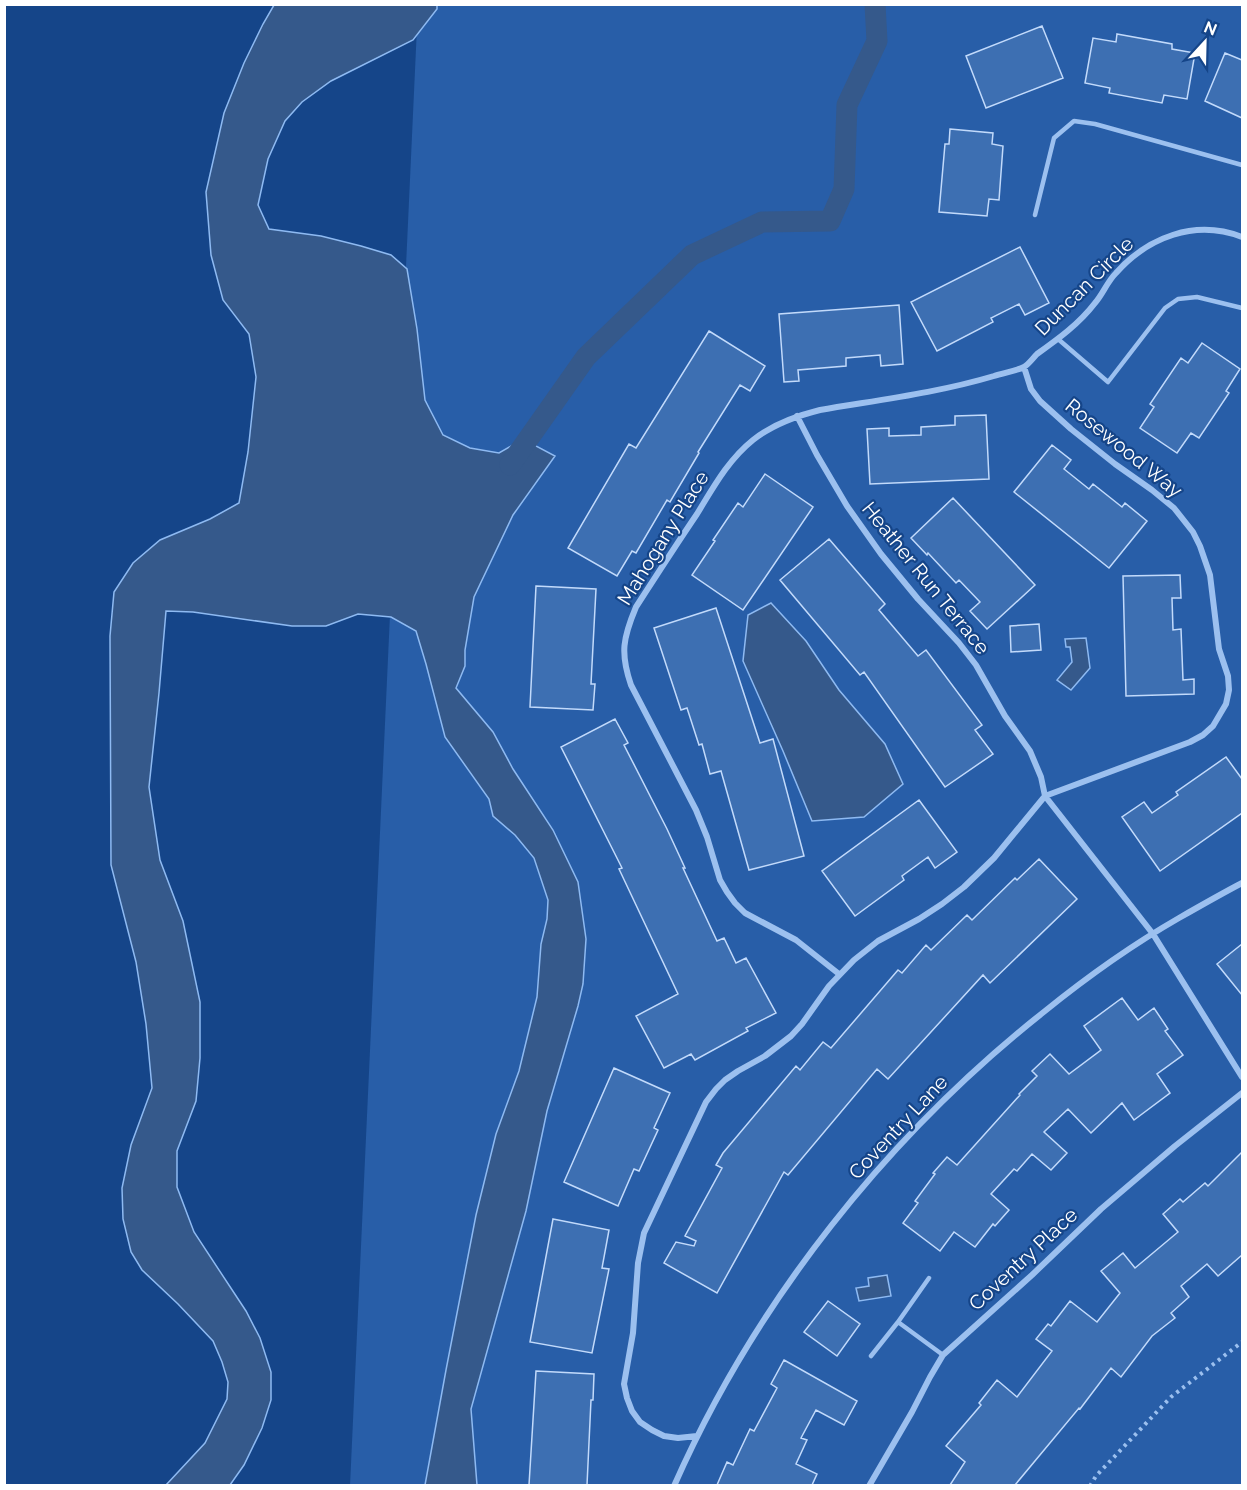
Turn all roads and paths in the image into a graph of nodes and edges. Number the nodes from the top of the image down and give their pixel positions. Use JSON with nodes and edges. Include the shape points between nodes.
{"nodes":[{"id":1,"x":1242,"y":165,"type":"edge"},
{"id":2,"x":1035,"y":215,"type":"dead end"},
{"id":3,"x":1242,"y":237,"type":"edge"},
{"id":4,"x":1242,"y":308,"type":"edge"},
{"id":5,"x":1058,"y":339,"type":"junction"},
{"id":6,"x":1024,"y":367,"type":"junction"},
{"id":7,"x":797,"y":416,"type":"junction"},
{"id":8,"x":1045,"y":796,"type":"junction"},
{"id":9,"x":1242,"y":883,"type":"edge"},
{"id":10,"x":1153,"y":934,"type":"junction"},
{"id":11,"x":839,"y":974,"type":"junction"},
{"id":12,"x":1242,"y":1077,"type":"edge"},
{"id":13,"x":1242,"y":1093,"type":"edge"},
{"id":14,"x":928,"y":1278,"type":"dead end"},
{"id":15,"x":898,"y":1322,"type":"junction"},
{"id":16,"x":1242,"y":1342,"type":"edge"},
{"id":17,"x":871,"y":1356,"type":"dead end"},
{"id":18,"x":943,"y":1356,"type":"junction"},
{"id":19,"x":697,"y":1436,"type":"junction"},
{"id":20,"x":674,"y":1485,"type":"edge"},
{"id":21,"x":869,"y":1485,"type":"edge"},
{"id":22,"x":1090,"y":1485,"type":"edge"}],
"edges":[{"from":1,"to":2,"type":"lane","via":[[1095,124],[1074,122],[1054,138]]},
{"from":3,"to":5,"type":"street","name":"Duncan Circle","via":[[1197,230],[1143,248]]},
{"from":4,"to":5,"type":"lane","via":[[1197,297],[1178,298],[1164,308],[1108,382]]},
{"from":5,"to":6,"type":"street","name":"Duncan Circle"},
{"from":6,"to":7,"type":"street","name":"Mahogany Place","via":[[965,385]]},
{"from":6,"to":8,"type":"street","name":"Rosewood Way","via":[[1031,390],[1040,401],[1114,464],[1174,508],[1193,532],[1210,575],[1219,649],[1228,676],[1226,704],[1203,735]]},
{"from":7,"to":8,"type":"street","name":"Heather Run Terrace","via":[[847,506],[881,554],[976,665],[1030,751]]},
{"from":7,"to":11,"type":"street","name":"Mahogany Place","via":[[753,440],[721,476],[636,607],[627,629],[624,657],[632,685],[696,810],[727,892],[745,913],[796,940]]},
{"from":8,"to":10,"type":"street","name":"Heather Run Terrace"},
{"from":8,"to":11,"type":"street","via":[[994,858],[964,887],[879,941]]},
{"from":9,"to":10,"type":"street","name":"Coventry Lane"},
{"from":10,"to":12,"type":"street"},
{"from":10,"to":19,"type":"street","name":"Coventry Lane","via":[[1106,965],[1003,1046],[931,1112],[879,1168],[785,1288]]},
{"from":11,"to":19,"type":"street","via":[[791,1036],[725,1080],[706,1102],[644,1233],[624,1384],[627,1398],[640,1422],[652,1430],[678,1438]]},
{"from":13,"to":18,"type":"street","name":"Coventry Place","via":[[1101,1209]]},
{"from":14,"to":15,"type":"lane"},
{"from":15,"to":17,"type":"lane"},
{"from":15,"to":18,"type":"lane"},
{"from":16,"to":22,"type":"path","via":[[1171,1397]]},
{"from":18,"to":21,"type":"street","name":"Coventry Place"},
{"from":19,"to":20,"type":"street","name":"Coventry Lane"}]}
